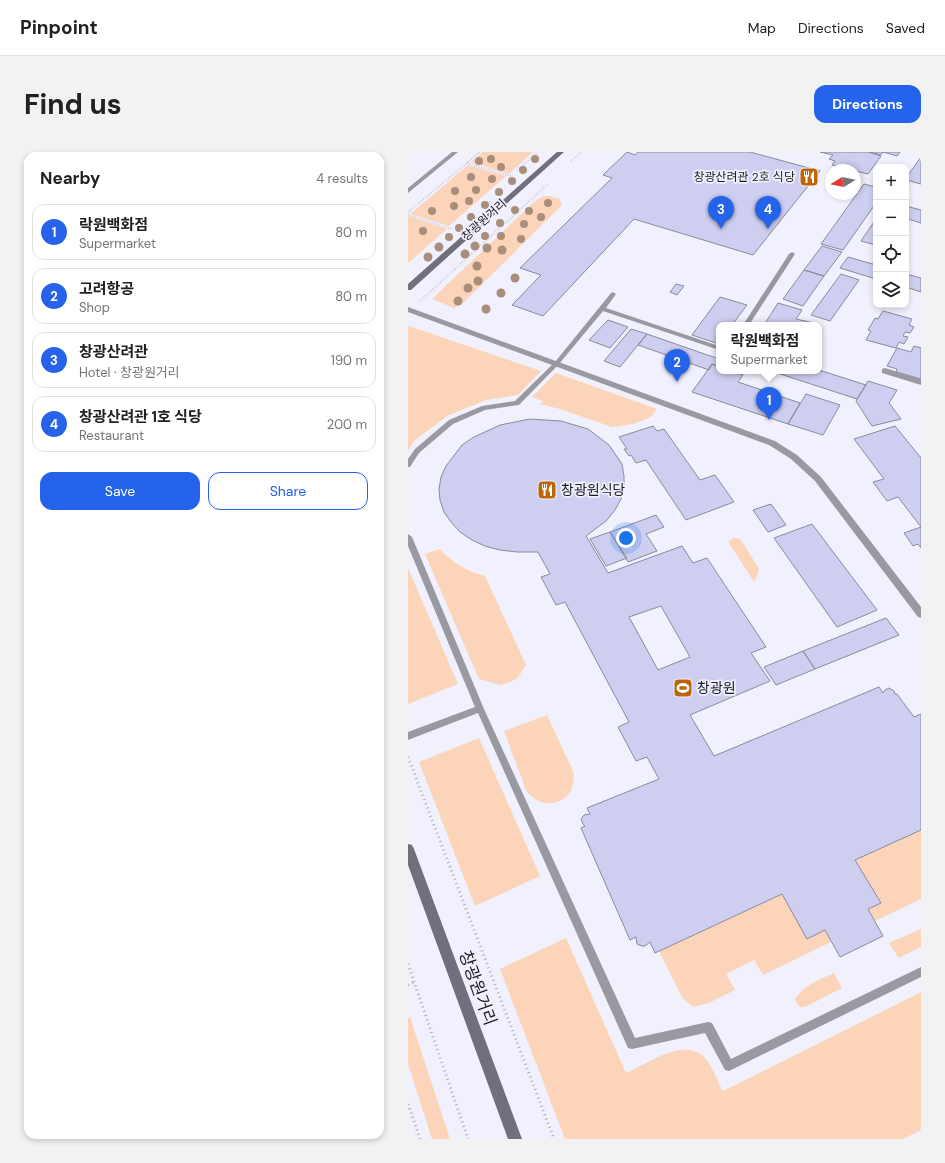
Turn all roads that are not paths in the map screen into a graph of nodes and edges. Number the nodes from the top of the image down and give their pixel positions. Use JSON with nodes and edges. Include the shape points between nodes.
{"nodes":[{"id":1,"x":455,"y":152,"type":"edge"},
{"id":2,"x":561,"y":152,"type":"edge"},
{"id":3,"x":408,"y":191,"type":"edge"},
{"id":4,"x":792,"y":254,"type":"dead end"},
{"id":5,"x":408,"y":288,"type":"edge"},
{"id":6,"x":613,"y":294,"type":"dead end"},
{"id":7,"x":602,"y":309,"type":"junction"},
{"id":8,"x":409,"y":310,"type":"edge"},
{"id":9,"x":748,"y":322,"type":"edge"},
{"id":10,"x":716,"y":347,"type":"edge"},
{"id":11,"x":557,"y":363,"type":"junction"},
{"id":12,"x":885,"y":371,"type":"dead end"},
{"id":13,"x":921,"y":382,"type":"edge"},
{"id":14,"x":408,"y":465,"type":"edge"},
{"id":15,"x":408,"y":537,"type":"edge"},
{"id":16,"x":921,"y":614,"type":"edge"},
{"id":17,"x":480,"y":709,"type":"junction"},
{"id":18,"x":408,"y":736,"type":"edge"},
{"id":19,"x":408,"y":849,"type":"edge"},
{"id":20,"x":921,"y":972,"type":"edge"},
{"id":21,"x":515,"y":1139,"type":"edge"}],
"edges":[{"from":1,"to":3,"type":"lane"},
{"from":2,"to":5,"type":"main road","name":"창광원거리"},
{"from":4,"to":9,"type":"lane"},
{"from":6,"to":7,"type":"lane"},
{"from":7,"to":10,"type":"lane"},
{"from":7,"to":11,"type":"lane"},
{"from":8,"to":11,"type":"street"},
{"from":11,"to":14,"type":"lane","via":[[517,403],[484,408],[451,422],[417,451]]},
{"from":11,"to":16,"type":"street","via":[[772,443],[794,457],[818,479]]},
{"from":12,"to":13,"type":"street"},
{"from":15,"to":17,"type":"lane"},
{"from":17,"to":18,"type":"lane"},
{"from":17,"to":20,"type":"lane","via":[[632,1044],[708,1027],[729,1066]]},
{"from":19,"to":21,"type":"main road","name":"창광원거리"}]}
